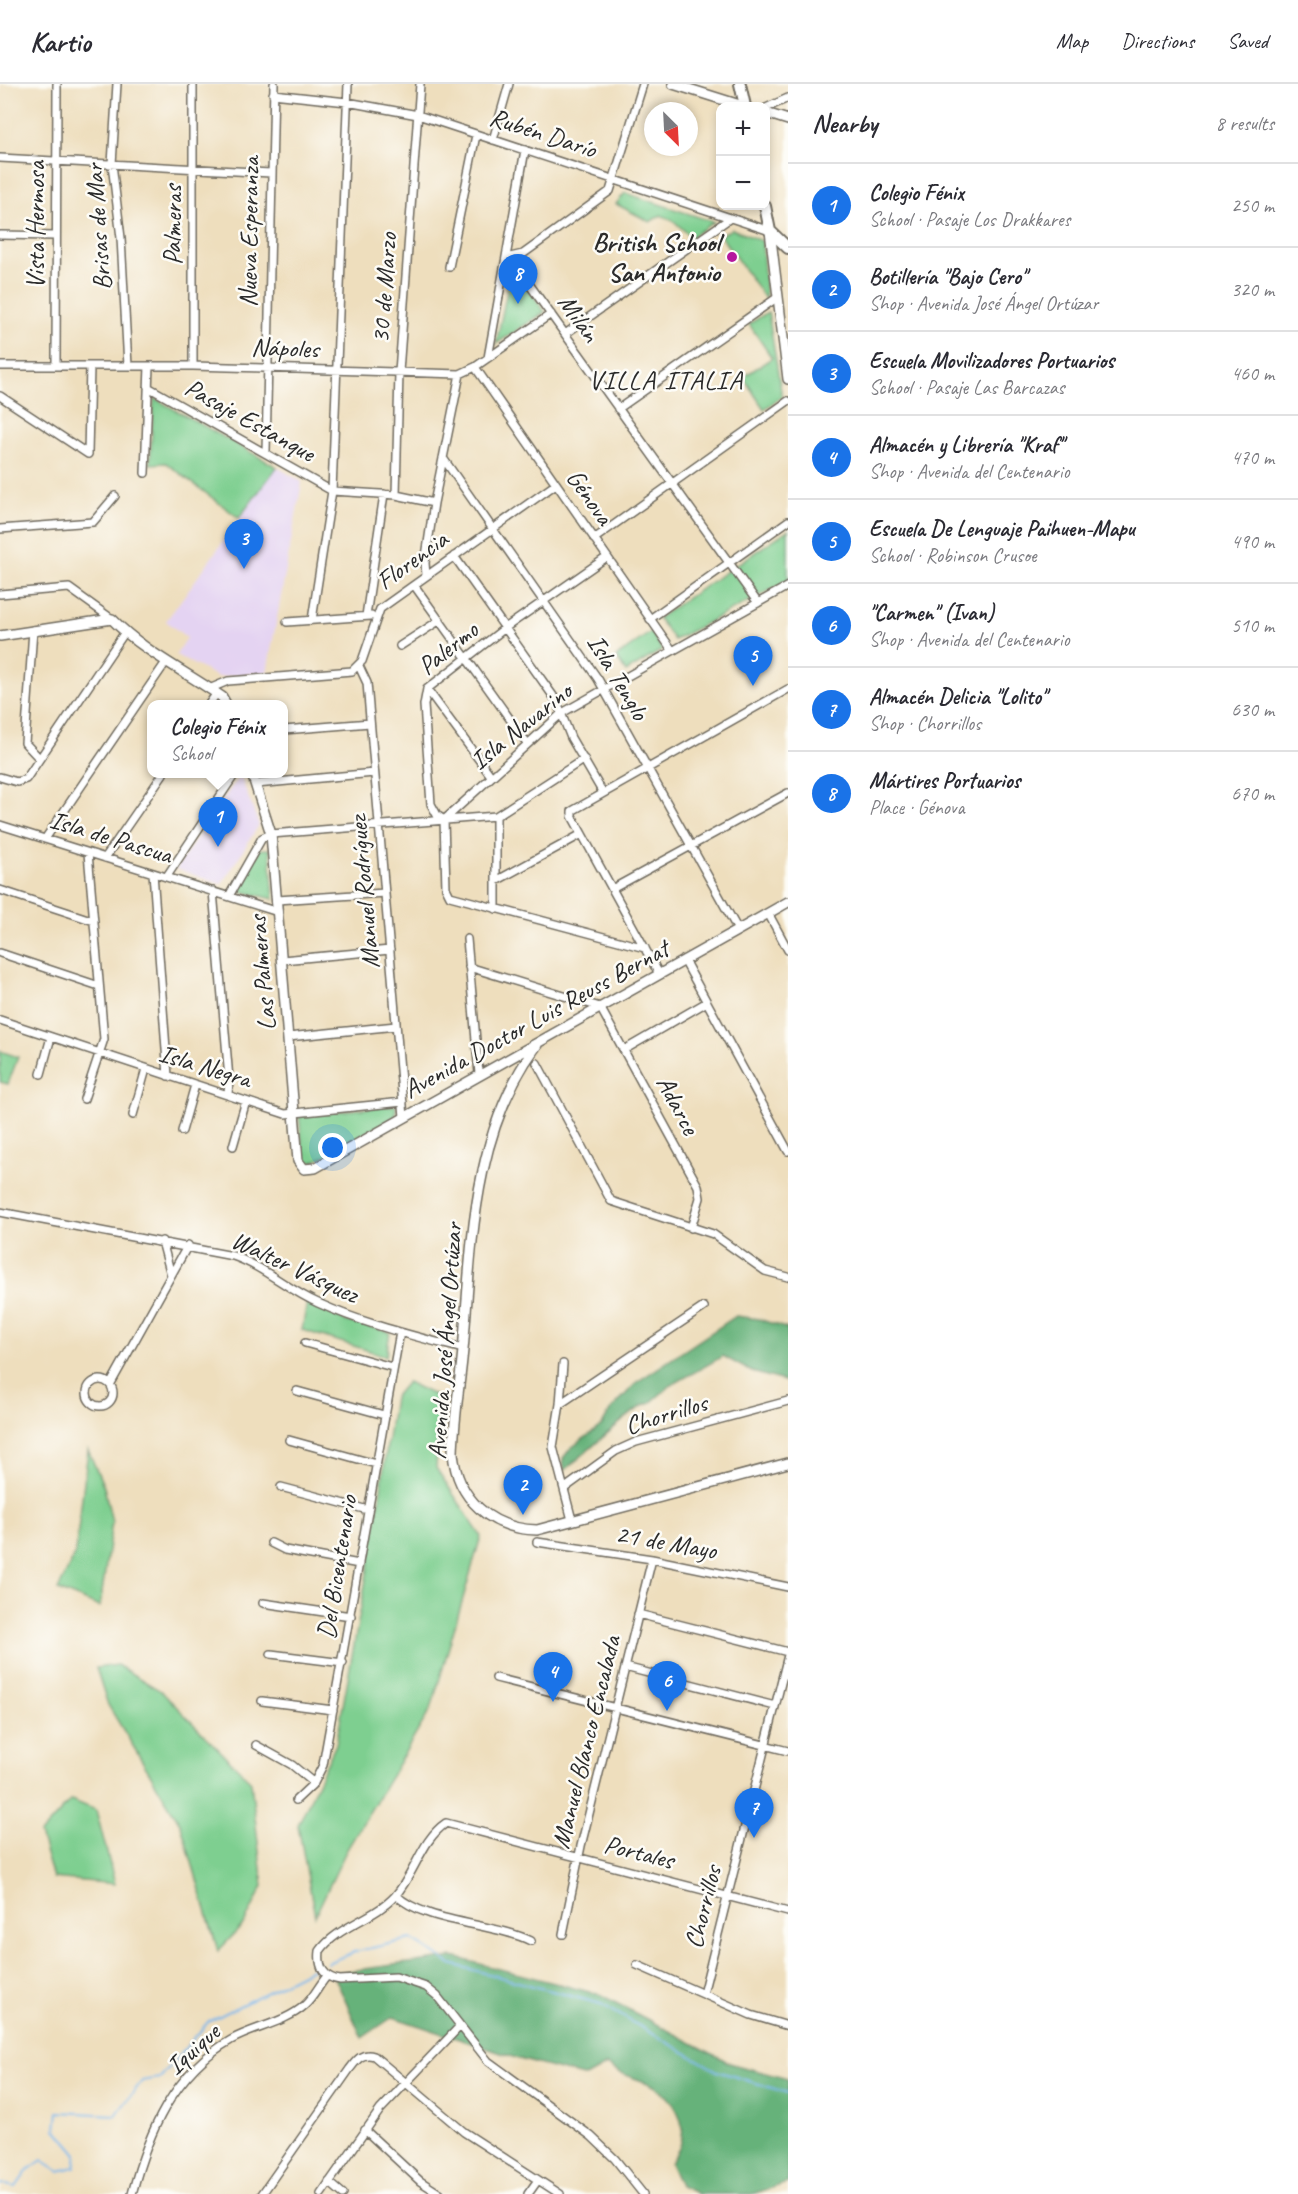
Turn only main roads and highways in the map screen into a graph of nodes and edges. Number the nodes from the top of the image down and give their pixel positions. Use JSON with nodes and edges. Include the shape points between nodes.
{"nodes":[{"id":1,"x":740,"y":84,"type":"edge"},
{"id":2,"x":743,"y":102,"type":"edge"},
{"id":3,"x":766,"y":210,"type":"edge"},
{"id":4,"x":788,"y":248,"type":"edge"}],
"edges":[{"from":1,"to":2,"type":"main road"},
{"from":3,"to":4,"type":"main road","name":"Rubén Darío","via":[[770,231]]}]}
